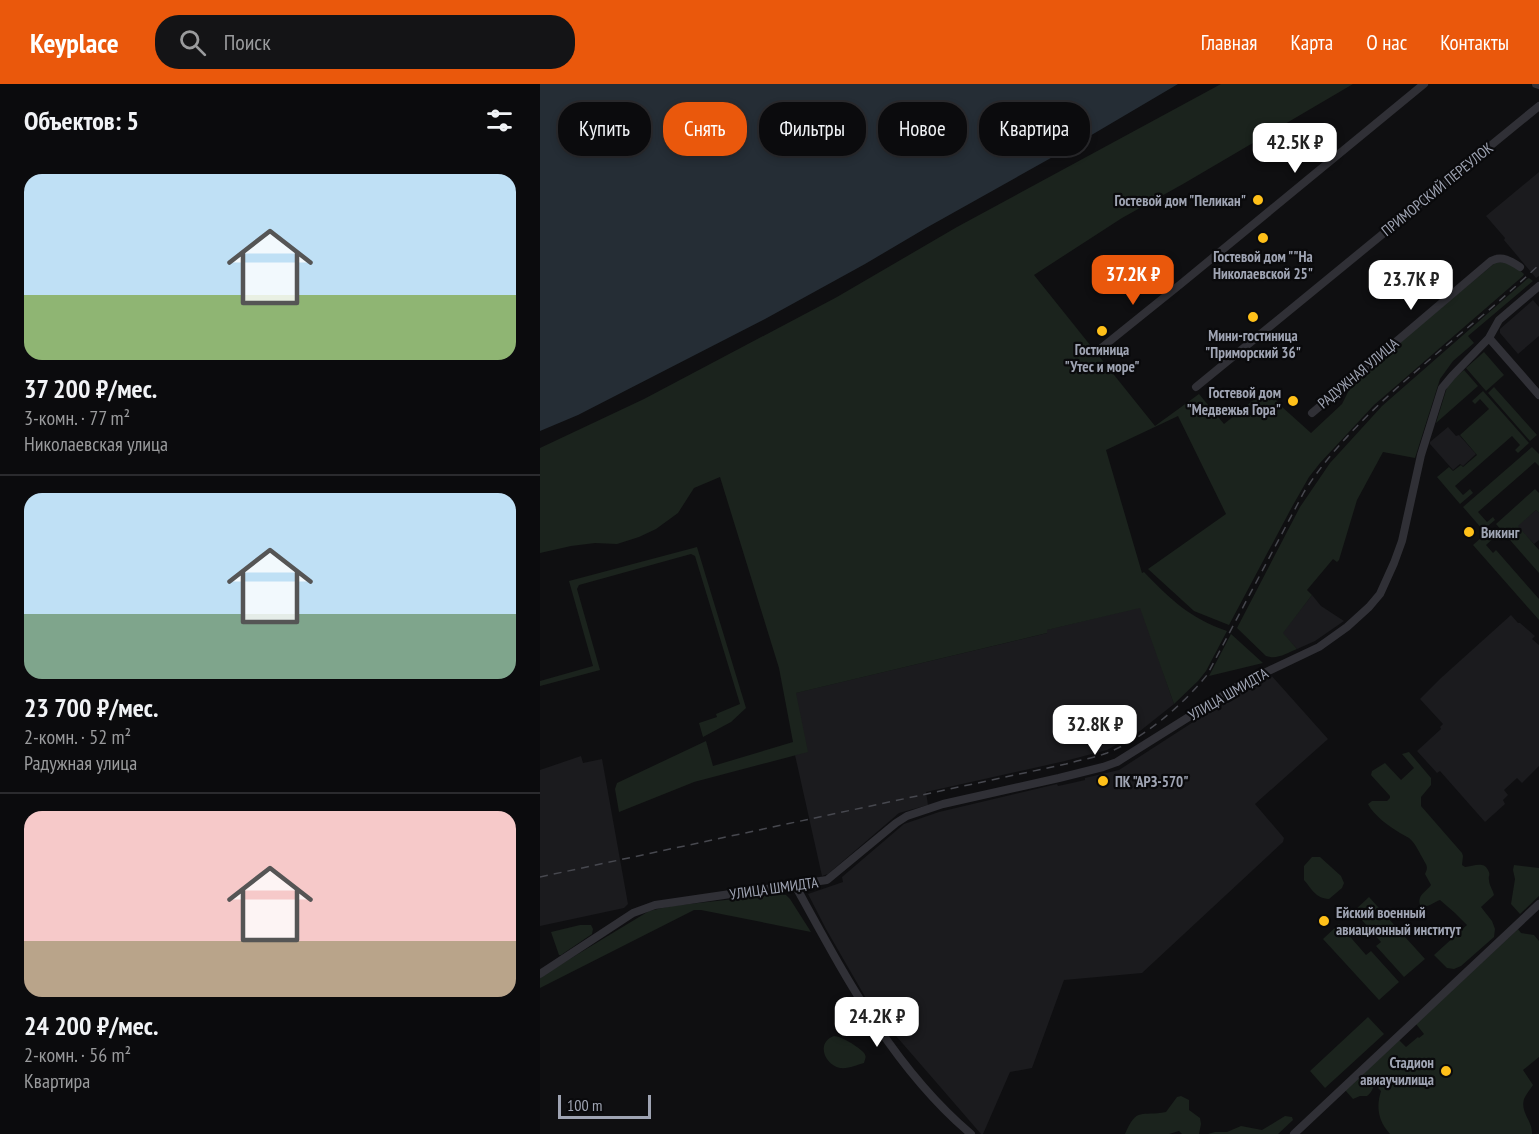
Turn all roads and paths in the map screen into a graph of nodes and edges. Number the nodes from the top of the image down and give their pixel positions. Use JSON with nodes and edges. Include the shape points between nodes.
{"nodes":[{"id":1,"x":1424,"y":84,"type":"edge"},
{"id":2,"x":1539,"y":106,"type":"edge"},
{"id":3,"x":1520,"y":267,"type":"dead end"},
{"id":4,"x":1536,"y":289,"type":"edge"},
{"id":5,"x":1539,"y":298,"type":"edge"},
{"id":6,"x":1490,"y":338,"type":"junction"},
{"id":7,"x":1100,"y":349,"type":"dead end"},
{"id":8,"x":1196,"y":387,"type":"dead end"},
{"id":9,"x":1539,"y":394,"type":"edge"},
{"id":10,"x":1312,"y":413,"type":"dead end"},
{"id":11,"x":795,"y":885,"type":"junction"},
{"id":12,"x":1539,"y":904,"type":"edge"},
{"id":13,"x":540,"y":974,"type":"edge"},
{"id":14,"x":971,"y":1134,"type":"edge"},
{"id":15,"x":1294,"y":1134,"type":"edge"}],
"edges":[{"from":1,"to":7,"type":"street"},
{"from":2,"to":8,"type":"street","name":"ПРИМОРСКИЙ ПЕРЕУЛОК"},
{"from":3,"to":10,"type":"street","name":"РАДУЖНАЯ УЛИЦА","via":[[1502,258],[1493,259]]},
{"from":4,"to":5,"type":"street"},
{"from":4,"to":6,"type":"street","name":"УЛИЦА ШМИДТА","via":[[1499,320]]},
{"from":6,"to":9,"type":"street"},
{"from":6,"to":11,"type":"street","name":"УЛИЦА ШМИДТА","via":[[1442,388],[1421,455],[1397,557],[1383,590],[1347,627],[1319,647],[1243,683],[1117,762],[912,814],[828,880]]},
{"from":11,"to":13,"type":"street","name":"УЛИЦА ШМИДТА","via":[[646,908]]},
{"from":11,"to":14,"type":"street","via":[[882,1034],[925,1089]]},
{"from":12,"to":15,"type":"street"}]}
